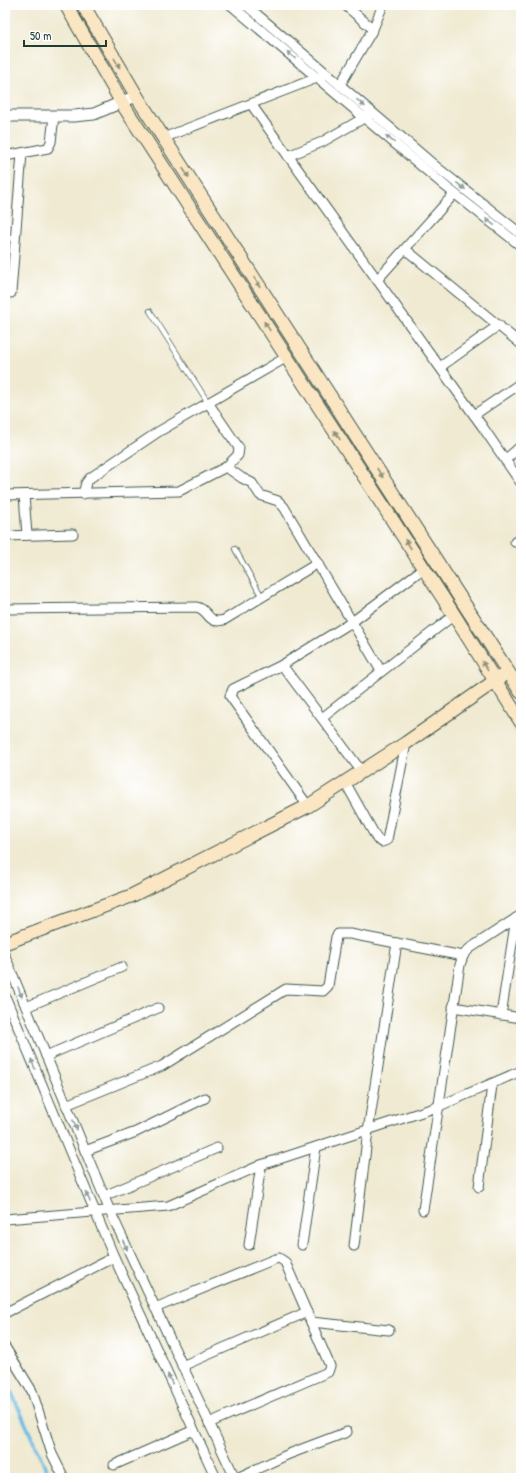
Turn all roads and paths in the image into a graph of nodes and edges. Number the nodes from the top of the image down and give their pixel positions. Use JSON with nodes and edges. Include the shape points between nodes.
{"nodes":[{"id":1,"x":66,"y":5,"type":"edge"},
{"id":2,"x":83,"y":5,"type":"edge"},
{"id":3,"x":231,"y":5,"type":"edge"},
{"id":4,"x":246,"y":5,"type":"edge"},
{"id":5,"x":345,"y":5,"type":"edge"},
{"id":6,"x":383,"y":5,"type":"edge"},
{"id":7,"x":373,"y":29,"type":"junction"},
{"id":8,"x":328,"y":74,"type":"junction"},
{"id":9,"x":318,"y":78,"type":"junction"},
{"id":10,"x":340,"y":85,"type":"junction"},
{"id":11,"x":136,"y":96,"type":"junction"},
{"id":12,"x":122,"y":102,"type":"junction"},
{"id":13,"x":251,"y":104,"type":"junction"},
{"id":14,"x":373,"y":113,"type":"junction"},
{"id":15,"x":5,"y":116,"type":"edge"},
{"id":16,"x":54,"y":116,"type":"junction"},
{"id":17,"x":364,"y":117,"type":"junction"},
{"id":18,"x":163,"y":138,"type":"junction"},
{"id":19,"x":22,"y":153,"type":"junction"},
{"id":20,"x":5,"y":156,"type":"edge"},
{"id":21,"x":288,"y":156,"type":"junction"},
{"id":22,"x":454,"y":194,"type":"junction"},
{"id":23,"x":521,"y":234,"type":"edge"},
{"id":24,"x":521,"y":246,"type":"edge"},
{"id":25,"x":405,"y":249,"type":"junction"},
{"id":26,"x":377,"y":280,"type":"junction"},
{"id":27,"x":11,"y":293,"type":"dead end"},
{"id":28,"x":150,"y":311,"type":"dead end"},
{"id":29,"x":499,"y":325,"type":"junction"},
{"id":30,"x":521,"y":344,"type":"edge"},
{"id":31,"x":287,"y":357,"type":"junction"},
{"id":32,"x":440,"y":367,"type":"junction"},
{"id":33,"x":521,"y":383,"type":"edge"},
{"id":34,"x":209,"y":404,"type":"junction"},
{"id":35,"x":474,"y":414,"type":"junction"},
{"id":36,"x":521,"y":446,"type":"edge"},
{"id":37,"x":505,"y":460,"type":"junction"},
{"id":38,"x":226,"y":467,"type":"junction"},
{"id":39,"x":521,"y":483,"type":"edge"},
{"id":40,"x":83,"y":494,"type":"junction"},
{"id":41,"x":5,"y":495,"type":"edge"},
{"id":42,"x":24,"y":495,"type":"junction"},
{"id":43,"x":73,"y":534,"type":"dead end"},
{"id":44,"x":27,"y":535,"type":"junction"},
{"id":45,"x":5,"y":536,"type":"edge"},
{"id":46,"x":235,"y":549,"type":"dead end"},
{"id":47,"x":318,"y":563,"type":"junction"},
{"id":48,"x":424,"y":568,"type":"junction"},
{"id":49,"x":262,"y":597,"type":"junction"},
{"id":50,"x":5,"y":609,"type":"edge"},
{"id":51,"x":454,"y":615,"type":"junction"},
{"id":52,"x":352,"y":622,"type":"junction"},
{"id":53,"x":282,"y":665,"type":"junction"},
{"id":54,"x":382,"y":672,"type":"junction"},
{"id":55,"x":508,"y":672,"type":"junction"},
{"id":56,"x":495,"y":682,"type":"junction"},
{"id":57,"x":521,"y":692,"type":"edge"},
{"id":58,"x":322,"y":718,"type":"junction"},
{"id":59,"x":521,"y":722,"type":"edge"},
{"id":60,"x":406,"y":743,"type":"junction"},
{"id":61,"x":362,"y":772,"type":"junction"},
{"id":62,"x":346,"y":782,"type":"junction"},
{"id":63,"x":308,"y":806,"type":"junction"},
{"id":64,"x":519,"y":917,"type":"edge"},
{"id":65,"x":5,"y":943,"type":"edge"},
{"id":66,"x":397,"y":943,"type":"junction"},
{"id":67,"x":5,"y":956,"type":"edge"},
{"id":68,"x":463,"y":956,"type":"junction"},
{"id":69,"x":122,"y":967,"type":"dead end"},
{"id":70,"x":5,"y":996,"type":"edge"},
{"id":71,"x":26,"y":1007,"type":"junction"},
{"id":72,"x":453,"y":1007,"type":"junction"},
{"id":73,"x":158,"y":1008,"type":"dead end"},
{"id":74,"x":502,"y":1015,"type":"junction"},
{"id":75,"x":521,"y":1018,"type":"edge"},
{"id":76,"x":46,"y":1056,"type":"junction"},
{"id":77,"x":521,"y":1071,"type":"edge"},
{"id":78,"x":54,"y":1076,"type":"junction"},
{"id":79,"x":40,"y":1081,"type":"junction"},
{"id":80,"x":492,"y":1084,"type":"junction"},
{"id":81,"x":205,"y":1098,"type":"dead end"},
{"id":82,"x":66,"y":1105,"type":"junction"},
{"id":83,"x":437,"y":1107,"type":"junction"},
{"id":84,"x":368,"y":1131,"type":"junction"},
{"id":85,"x":316,"y":1147,"type":"junction"},
{"id":86,"x":217,"y":1148,"type":"dead end"},
{"id":87,"x":85,"y":1151,"type":"junction"},
{"id":88,"x":261,"y":1165,"type":"junction"},
{"id":89,"x":479,"y":1187,"type":"dead end"},
{"id":90,"x":104,"y":1196,"type":"junction"},
{"id":91,"x":423,"y":1210,"type":"dead end"},
{"id":92,"x":110,"y":1211,"type":"junction"},
{"id":93,"x":94,"y":1212,"type":"junction"},
{"id":94,"x":5,"y":1220,"type":"edge"},
{"id":95,"x":249,"y":1245,"type":"dead end"},
{"id":96,"x":302,"y":1245,"type":"dead end"},
{"id":97,"x":354,"y":1246,"type":"dead end"},
{"id":98,"x":114,"y":1257,"type":"junction"},
{"id":99,"x":155,"y":1308,"type":"junction"},
{"id":100,"x":307,"y":1312,"type":"junction"},
{"id":101,"x":5,"y":1313,"type":"edge"},
{"id":102,"x":311,"y":1322,"type":"junction"},
{"id":103,"x":389,"y":1330,"type":"dead end"},
{"id":104,"x":167,"y":1334,"type":"junction"},
{"id":105,"x":153,"y":1342,"type":"junction"},
{"id":106,"x":5,"y":1347,"type":"edge"},
{"id":107,"x":182,"y":1366,"type":"junction"},
{"id":108,"x":195,"y":1394,"type":"junction"},
{"id":109,"x":180,"y":1401,"type":"junction"},
{"id":110,"x":209,"y":1423,"type":"junction"},
{"id":111,"x":194,"y":1430,"type":"junction"},
{"id":112,"x":347,"y":1432,"type":"dead end"},
{"id":113,"x":221,"y":1449,"type":"junction"},
{"id":114,"x":206,"y":1457,"type":"junction"},
{"id":115,"x":114,"y":1465,"type":"dead end"},
{"id":116,"x":64,"y":1478,"type":"edge"},
{"id":117,"x":216,"y":1478,"type":"edge"},
{"id":118,"x":236,"y":1478,"type":"edge"}],
"edges":[{"from":1,"to":12,"type":"main road"},
{"from":2,"to":11,"type":"main road","one_way":true},
{"from":9,"to":3,"type":"street","one_way":true},
{"from":4,"to":8,"type":"street"},
{"from":5,"to":7,"type":"street"},
{"from":6,"to":7,"type":"street"},
{"from":7,"to":10,"type":"street"},
{"from":8,"to":9,"type":"street"},
{"from":8,"to":10,"type":"street"},
{"from":9,"to":13,"type":"street"},
{"from":9,"to":17,"type":"street"},
{"from":10,"to":14,"type":"street","one_way":true},
{"from":11,"to":12,"type":"street"},
{"from":11,"to":18,"type":"main road"},
{"from":12,"to":16,"type":"street","via":[[94,114]]},
{"from":31,"to":12,"type":"main road","one_way":true},
{"from":13,"to":18,"type":"street"},
{"from":13,"to":21,"type":"street"},
{"from":14,"to":17,"type":"street"},
{"from":14,"to":23,"type":"street","one_way":true},
{"from":15,"to":16,"type":"street"},
{"from":16,"to":19,"type":"street","via":[[50,146]]},
{"from":17,"to":21,"type":"street","via":[[322,142]]},
{"from":22,"to":17,"type":"street","one_way":true},
{"from":18,"to":55,"type":"main road","one_way":true},
{"from":19,"to":20,"type":"street"},
{"from":19,"to":27,"type":"street"},
{"from":21,"to":26,"type":"street"},
{"from":24,"to":22,"type":"street","one_way":true},
{"from":22,"to":25,"type":"street"},
{"from":25,"to":26,"type":"street"},
{"from":25,"to":29,"type":"street"},
{"from":26,"to":32,"type":"street"},
{"from":28,"to":34,"type":"lane"},
{"from":29,"to":30,"type":"street"},
{"from":29,"to":32,"type":"street"},
{"from":31,"to":34,"type":"street"},
{"from":48,"to":31,"type":"main road","one_way":true},
{"from":32,"to":35,"type":"street"},
{"from":33,"to":35,"type":"street"},
{"from":34,"to":38,"type":"street","via":[[238,448],[238,455]]},
{"from":34,"to":40,"type":"street","via":[[158,432],[90,478]]},
{"from":35,"to":37,"type":"street"},
{"from":36,"to":37,"type":"street"},
{"from":37,"to":39,"type":"street"},
{"from":38,"to":40,"type":"street","via":[[179,491]]},
{"from":38,"to":47,"type":"street","via":[[252,483],[260,495],[281,504]]},
{"from":40,"to":42,"type":"street"},
{"from":41,"to":42,"type":"street"},
{"from":42,"to":44,"type":"street"},
{"from":43,"to":44,"type":"street"},
{"from":44,"to":45,"type":"street"},
{"from":46,"to":49,"type":"lane"},
{"from":47,"to":49,"type":"street"},
{"from":47,"to":52,"type":"street"},
{"from":48,"to":51,"type":"main road"},
{"from":48,"to":52,"type":"street"},
{"from":49,"to":50,"type":"street","via":[[217,622],[196,607]]},
{"from":51,"to":54,"type":"street"},
{"from":56,"to":51,"type":"main road","one_way":true},
{"from":52,"to":53,"type":"street"},
{"from":52,"to":54,"type":"street"},
{"from":53,"to":58,"type":"street"},
{"from":53,"to":63,"type":"street","via":[[233,688],[230,696]]},
{"from":54,"to":58,"type":"street"},
{"from":55,"to":56,"type":"main road"},
{"from":55,"to":57,"type":"main road"},
{"from":56,"to":59,"type":"main road"},
{"from":56,"to":60,"type":"main road"},
{"from":58,"to":61,"type":"street"},
{"from":60,"to":61,"type":"main road"},
{"from":60,"to":62,"type":"street","via":[[387,840],[382,842],[378,839]]},
{"from":61,"to":62,"type":"main road"},
{"from":62,"to":63,"type":"main road"},
{"from":63,"to":65,"type":"main road","via":[[131,896]]},
{"from":64,"to":68,"type":"street","via":[[469,949]]},
{"from":64,"to":74,"type":"street"},
{"from":66,"to":68,"type":"street"},
{"from":66,"to":82,"type":"street","via":[[338,934],[328,986],[323,991],[286,989],[162,1066]]},
{"from":66,"to":84,"type":"street"},
{"from":67,"to":71,"type":"street","one_way":true},
{"from":68,"to":72,"type":"street"},
{"from":69,"to":71,"type":"street"},
{"from":79,"to":70,"type":"street","one_way":true},
{"from":71,"to":76,"type":"street"},
{"from":72,"to":74,"type":"street"},
{"from":72,"to":83,"type":"street"},
{"from":73,"to":76,"type":"street"},
{"from":74,"to":75,"type":"street"},
{"from":76,"to":78,"type":"street"},
{"from":77,"to":80,"type":"street"},
{"from":78,"to":79,"type":"street"},
{"from":78,"to":82,"type":"street"},
{"from":93,"to":79,"type":"street","one_way":true},
{"from":80,"to":83,"type":"street"},
{"from":80,"to":89,"type":"street"},
{"from":81,"to":87,"type":"street","via":[[136,1132]]},
{"from":82,"to":87,"type":"street","one_way":true},
{"from":83,"to":84,"type":"street"},
{"from":83,"to":91,"type":"street"},
{"from":84,"to":85,"type":"street"},
{"from":84,"to":97,"type":"street"},
{"from":85,"to":88,"type":"street"},
{"from":85,"to":96,"type":"street"},
{"from":86,"to":90,"type":"street"},
{"from":87,"to":90,"type":"street"},
{"from":88,"to":92,"type":"street","via":[[168,1206]]},
{"from":88,"to":95,"type":"street"},
{"from":90,"to":92,"type":"street"},
{"from":92,"to":93,"type":"street"},
{"from":92,"to":99,"type":"street","one_way":true},
{"from":93,"to":94,"type":"street"},
{"from":93,"to":98,"type":"street"},
{"from":98,"to":101,"type":"street"},
{"from":98,"to":105,"type":"street"},
{"from":99,"to":100,"type":"street","via":[[279,1258],[285,1262]]},
{"from":99,"to":104,"type":"street"},
{"from":100,"to":102,"type":"street"},
{"from":100,"to":107,"type":"street"},
{"from":102,"to":103,"type":"street"},
{"from":102,"to":110,"type":"street","via":[[330,1366],[328,1372]]},
{"from":104,"to":105,"type":"street"},
{"from":104,"to":107,"type":"street"},
{"from":109,"to":105,"type":"street","one_way":true},
{"from":106,"to":116,"type":"street","via":[[32,1391],[52,1454]]},
{"from":107,"to":108,"type":"street"},
{"from":108,"to":109,"type":"street"},
{"from":108,"to":110,"type":"street"},
{"from":109,"to":111,"type":"street"},
{"from":110,"to":113,"type":"street"},
{"from":111,"to":114,"type":"street"},
{"from":111,"to":115,"type":"street"},
{"from":112,"to":118,"type":"street"},
{"from":113,"to":114,"type":"street"},
{"from":113,"to":118,"type":"street"},
{"from":114,"to":117,"type":"street"}]}
